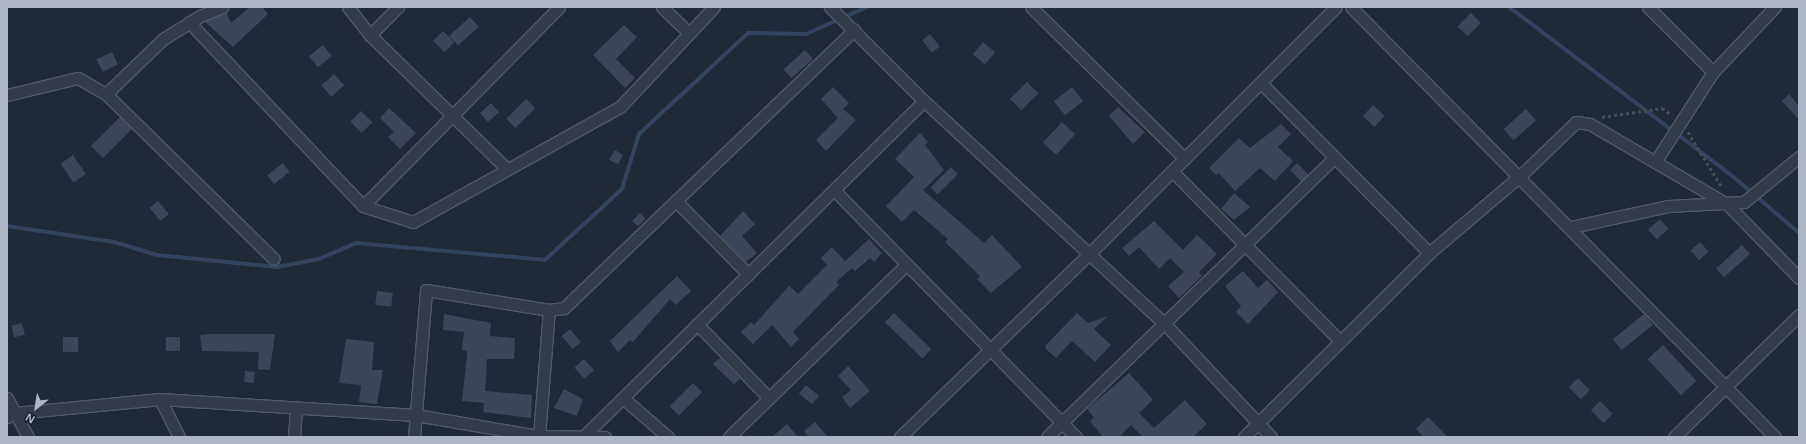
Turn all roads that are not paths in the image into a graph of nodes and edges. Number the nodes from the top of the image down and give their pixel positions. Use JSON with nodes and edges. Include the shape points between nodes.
{"nodes":[{"id":1,"x":222,"y":7,"type":"edge"},
{"id":2,"x":348,"y":7,"type":"edge"},
{"id":3,"x":398,"y":7,"type":"edge"},
{"id":4,"x":559,"y":7,"type":"edge"},
{"id":5,"x":662,"y":7,"type":"edge"},
{"id":6,"x":714,"y":7,"type":"edge"},
{"id":7,"x":830,"y":7,"type":"edge"},
{"id":8,"x":1031,"y":7,"type":"edge"},
{"id":9,"x":1336,"y":7,"type":"edge"},
{"id":10,"x":1351,"y":7,"type":"edge"},
{"id":11,"x":1648,"y":7,"type":"edge"},
{"id":12,"x":1775,"y":7,"type":"edge"},
{"id":13,"x":189,"y":22,"type":"junction"},
{"id":14,"x":854,"y":30,"type":"junction"},
{"id":15,"x":688,"y":32,"type":"junction"},
{"id":16,"x":370,"y":34,"type":"junction"},
{"id":17,"x":1713,"y":72,"type":"junction"},
{"id":18,"x":1261,"y":82,"type":"junction"},
{"id":19,"x":106,"y":94,"type":"junction"},
{"id":20,"x":7,"y":95,"type":"edge"},
{"id":21,"x":924,"y":101,"type":"junction"},
{"id":22,"x":451,"y":116,"type":"junction"},
{"id":23,"x":1799,"y":157,"type":"edge"},
{"id":24,"x":1334,"y":158,"type":"junction"},
{"id":25,"x":1185,"y":159,"type":"junction"},
{"id":26,"x":1655,"y":162,"type":"junction"},
{"id":27,"x":506,"y":168,"type":"junction"},
{"id":28,"x":1173,"y":172,"type":"junction"},
{"id":29,"x":1521,"y":175,"type":"junction"},
{"id":30,"x":834,"y":190,"type":"junction"},
{"id":31,"x":676,"y":201,"type":"junction"},
{"id":32,"x":1727,"y":204,"type":"junction"},
{"id":33,"x":363,"y":206,"type":"junction"},
{"id":34,"x":1571,"y":227,"type":"junction"},
{"id":35,"x":1246,"y":242,"type":"junction"},
{"id":36,"x":1429,"y":253,"type":"junction"},
{"id":37,"x":1090,"y":254,"type":"junction"},
{"id":38,"x":274,"y":259,"type":"dead end"},
{"id":39,"x":906,"y":265,"type":"junction"},
{"id":40,"x":748,"y":274,"type":"junction"},
{"id":41,"x":1799,"y":278,"type":"edge"},
{"id":42,"x":549,"y":310,"type":"junction"},
{"id":43,"x":1799,"y":315,"type":"edge"},
{"id":44,"x":697,"y":324,"type":"junction"},
{"id":45,"x":1165,"y":324,"type":"junction"},
{"id":46,"x":1339,"y":340,"type":"junction"},
{"id":47,"x":991,"y":348,"type":"junction"},
{"id":48,"x":1727,"y":386,"type":"junction"},
{"id":49,"x":7,"y":398,"type":"edge"},
{"id":50,"x":623,"y":398,"type":"junction"},
{"id":51,"x":769,"y":398,"type":"junction"},
{"id":52,"x":160,"y":399,"type":"junction"},
{"id":53,"x":296,"y":408,"type":"junction"},
{"id":54,"x":11,"y":415,"type":"edge"},
{"id":55,"x":416,"y":415,"type":"junction"},
{"id":56,"x":1062,"y":422,"type":"junction"},
{"id":57,"x":1258,"y":423,"type":"junction"},
{"id":58,"x":586,"y":434,"type":"junction"},
{"id":59,"x":539,"y":436,"type":"junction"},
{"id":60,"x":28,"y":437,"type":"edge"},
{"id":61,"x":179,"y":437,"type":"edge"},
{"id":62,"x":294,"y":437,"type":"edge"},
{"id":63,"x":414,"y":437,"type":"edge"},
{"id":64,"x":605,"y":437,"type":"edge"},
{"id":65,"x":668,"y":437,"type":"edge"},
{"id":66,"x":729,"y":437,"type":"edge"},
{"id":67,"x":900,"y":437,"type":"edge"},
{"id":68,"x":1047,"y":437,"type":"edge"},
{"id":69,"x":1076,"y":437,"type":"edge"},
{"id":70,"x":1244,"y":437,"type":"edge"},
{"id":71,"x":1271,"y":437,"type":"edge"},
{"id":72,"x":1674,"y":437,"type":"edge"},
{"id":73,"x":1775,"y":437,"type":"edge"}],
"edges":[{"from":1,"to":13,"type":"street"},
{"from":2,"to":16,"type":"street"},
{"from":3,"to":16,"type":"street"},
{"from":4,"to":22,"type":"street"},
{"from":5,"to":15,"type":"street"},
{"from":6,"to":15,"type":"street"},
{"from":7,"to":14,"type":"street"},
{"from":8,"to":25,"type":"street"},
{"from":9,"to":18,"type":"street"},
{"from":10,"to":29,"type":"street"},
{"from":11,"to":17,"type":"street"},
{"from":12,"to":17,"type":"street"},
{"from":13,"to":19,"type":"street","via":[[163,40]]},
{"from":13,"to":33,"type":"street"},
{"from":14,"to":21,"type":"street"},
{"from":14,"to":31,"type":"street"},
{"from":15,"to":27,"type":"street","via":[[620,107]]},
{"from":16,"to":22,"type":"street"},
{"from":17,"to":26,"type":"street"},
{"from":18,"to":24,"type":"street"},
{"from":18,"to":25,"type":"street"},
{"from":19,"to":20,"type":"street","via":[[78,78]]},
{"from":19,"to":38,"type":"street"},
{"from":21,"to":30,"type":"street"},
{"from":21,"to":37,"type":"street"},
{"from":22,"to":27,"type":"street"},
{"from":22,"to":33,"type":"street"},
{"from":23,"to":32,"type":"street","via":[[1744,202]]},
{"from":24,"to":35,"type":"street"},
{"from":24,"to":36,"type":"street"},
{"from":25,"to":28,"type":"street"},
{"from":26,"to":29,"type":"street","via":[[1590,124],[1576,122]]},
{"from":26,"to":32,"type":"street"},
{"from":27,"to":33,"type":"street","via":[[413,222]]},
{"from":28,"to":35,"type":"street"},
{"from":28,"to":37,"type":"street"},
{"from":29,"to":34,"type":"street"},
{"from":29,"to":36,"type":"street"},
{"from":30,"to":39,"type":"street"},
{"from":30,"to":40,"type":"street"},
{"from":31,"to":40,"type":"street"},
{"from":31,"to":42,"type":"street","via":[[564,308]]},
{"from":32,"to":34,"type":"street","via":[[1668,206]]},
{"from":32,"to":41,"type":"street"},
{"from":34,"to":48,"type":"street"},
{"from":35,"to":45,"type":"street"},
{"from":35,"to":46,"type":"street"},
{"from":36,"to":46,"type":"street"},
{"from":37,"to":45,"type":"street"},
{"from":37,"to":47,"type":"street"},
{"from":39,"to":47,"type":"street"},
{"from":39,"to":51,"type":"street"},
{"from":40,"to":44,"type":"street"},
{"from":42,"to":55,"type":"street","via":[[426,290]]},
{"from":42,"to":59,"type":"street"},
{"from":43,"to":48,"type":"street"},
{"from":44,"to":50,"type":"street"},
{"from":44,"to":51,"type":"street"},
{"from":45,"to":56,"type":"street"},
{"from":45,"to":57,"type":"street"},
{"from":46,"to":57,"type":"street"},
{"from":47,"to":56,"type":"street"},
{"from":47,"to":67,"type":"street"},
{"from":48,"to":72,"type":"street"},
{"from":48,"to":73,"type":"street"},
{"from":49,"to":54,"type":"street"},
{"from":50,"to":58,"type":"street"},
{"from":50,"to":65,"type":"street"},
{"from":51,"to":66,"type":"street"},
{"from":52,"to":53,"type":"street"},
{"from":52,"to":54,"type":"street"},
{"from":52,"to":61,"type":"street"},
{"from":53,"to":55,"type":"street"},
{"from":53,"to":62,"type":"street"},
{"from":54,"to":60,"type":"street"},
{"from":55,"to":59,"type":"street"},
{"from":55,"to":63,"type":"street"},
{"from":56,"to":68,"type":"street"},
{"from":56,"to":69,"type":"street"},
{"from":57,"to":70,"type":"street"},
{"from":57,"to":71,"type":"street"},
{"from":58,"to":59,"type":"street"},
{"from":58,"to":64,"type":"street"}]}
